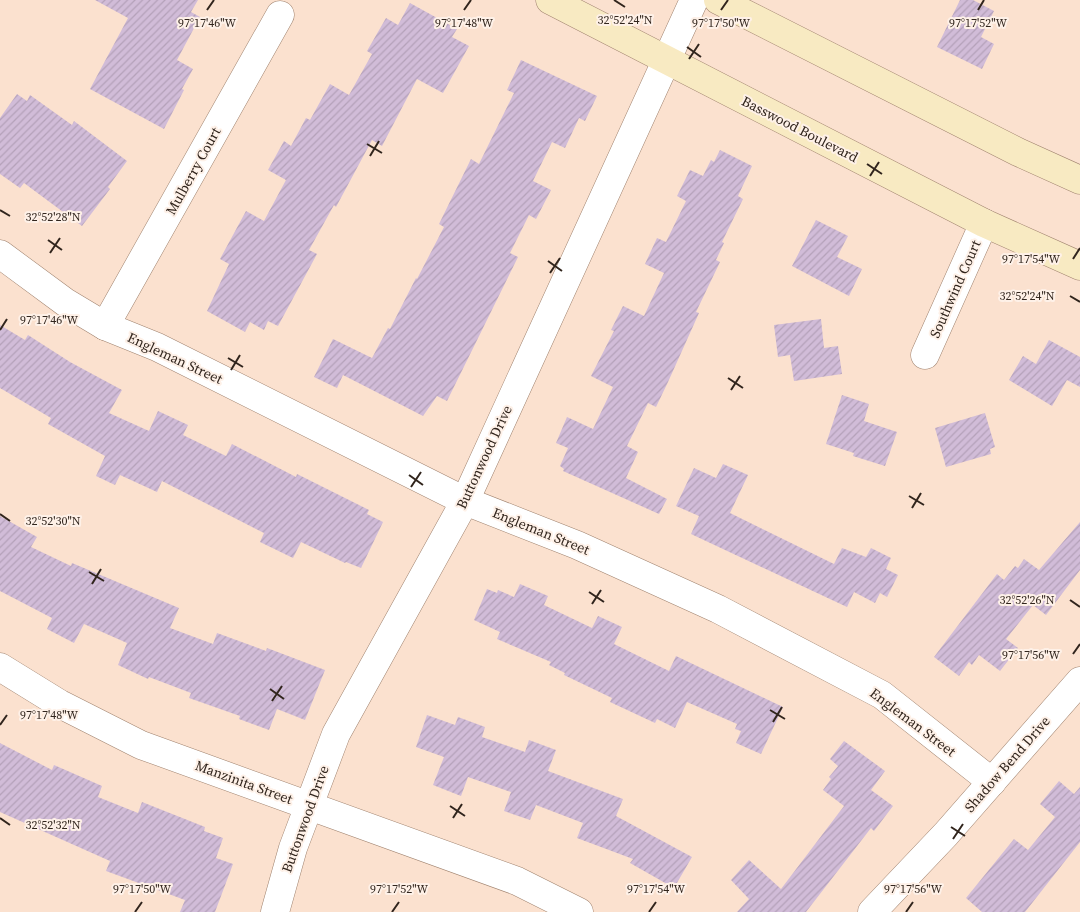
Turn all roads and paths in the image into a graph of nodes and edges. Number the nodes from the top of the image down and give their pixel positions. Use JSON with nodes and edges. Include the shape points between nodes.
{"nodes":[{"id":1,"x":550,"y":0,"type":"edge"},
{"id":2,"x":694,"y":0,"type":"edge"},
{"id":3,"x":718,"y":0,"type":"edge"},
{"id":4,"x":280,"y":15,"type":"dead end"},
{"id":5,"x":667,"y":60,"type":"junction"},
{"id":6,"x":1080,"y":180,"type":"edge"},
{"id":7,"x":984,"y":223,"type":"junction"},
{"id":8,"x":0,"y":254,"type":"edge"},
{"id":9,"x":1080,"y":266,"type":"edge"},
{"id":10,"x":105,"y":326,"type":"junction"},
{"id":11,"x":925,"y":354,"type":"dead end"},
{"id":12,"x":464,"y":501,"type":"junction"},
{"id":13,"x":0,"y":667,"type":"edge"},
{"id":14,"x":1080,"y":680,"type":"edge"},
{"id":15,"x":992,"y":782,"type":"junction"},
{"id":16,"x":309,"y":806,"type":"junction"},
{"id":17,"x":275,"y":912,"type":"edge"},
{"id":18,"x":579,"y":912,"type":"edge"},
{"id":19,"x":872,"y":912,"type":"edge"}],
"edges":[{"from":1,"to":5,"type":"main road","name":"Basswood Boulevard"},
{"from":2,"to":5,"type":"street","name":"Buttonwood Drive"},
{"from":3,"to":6,"type":"main road","via":[[1018,152]]},
{"from":4,"to":10,"type":"street","name":"Mulberry Court"},
{"from":5,"to":7,"type":"main road","name":"Basswood Boulevard"},
{"from":5,"to":12,"type":"street","name":"Buttonwood Drive"},
{"from":7,"to":9,"type":"main road","name":"Basswood Boulevard"},
{"from":7,"to":11,"type":"street","name":"Southwind Court"},
{"from":8,"to":10,"type":"street","name":"Engleman Street","via":[[65,302]]},
{"from":10,"to":12,"type":"street","name":"Engleman Street","via":[[157,347]]},
{"from":12,"to":15,"type":"street","name":"Engleman Street","via":[[577,545],[718,609],[882,695]]},
{"from":12,"to":16,"type":"street","name":"Buttonwood Drive","via":[[336,734]]},
{"from":13,"to":16,"type":"street","name":"Manzinita Street","via":[[60,704],[141,744]]},
{"from":14,"to":15,"type":"street","name":"Shadow Bend Drive"},
{"from":15,"to":19,"type":"street","name":"Shadow Bend Drive"},
{"from":16,"to":17,"type":"street","name":"Buttonwood Drive"},
{"from":16,"to":18,"type":"street","name":"Manzinita Street","via":[[517,881]]}]}
